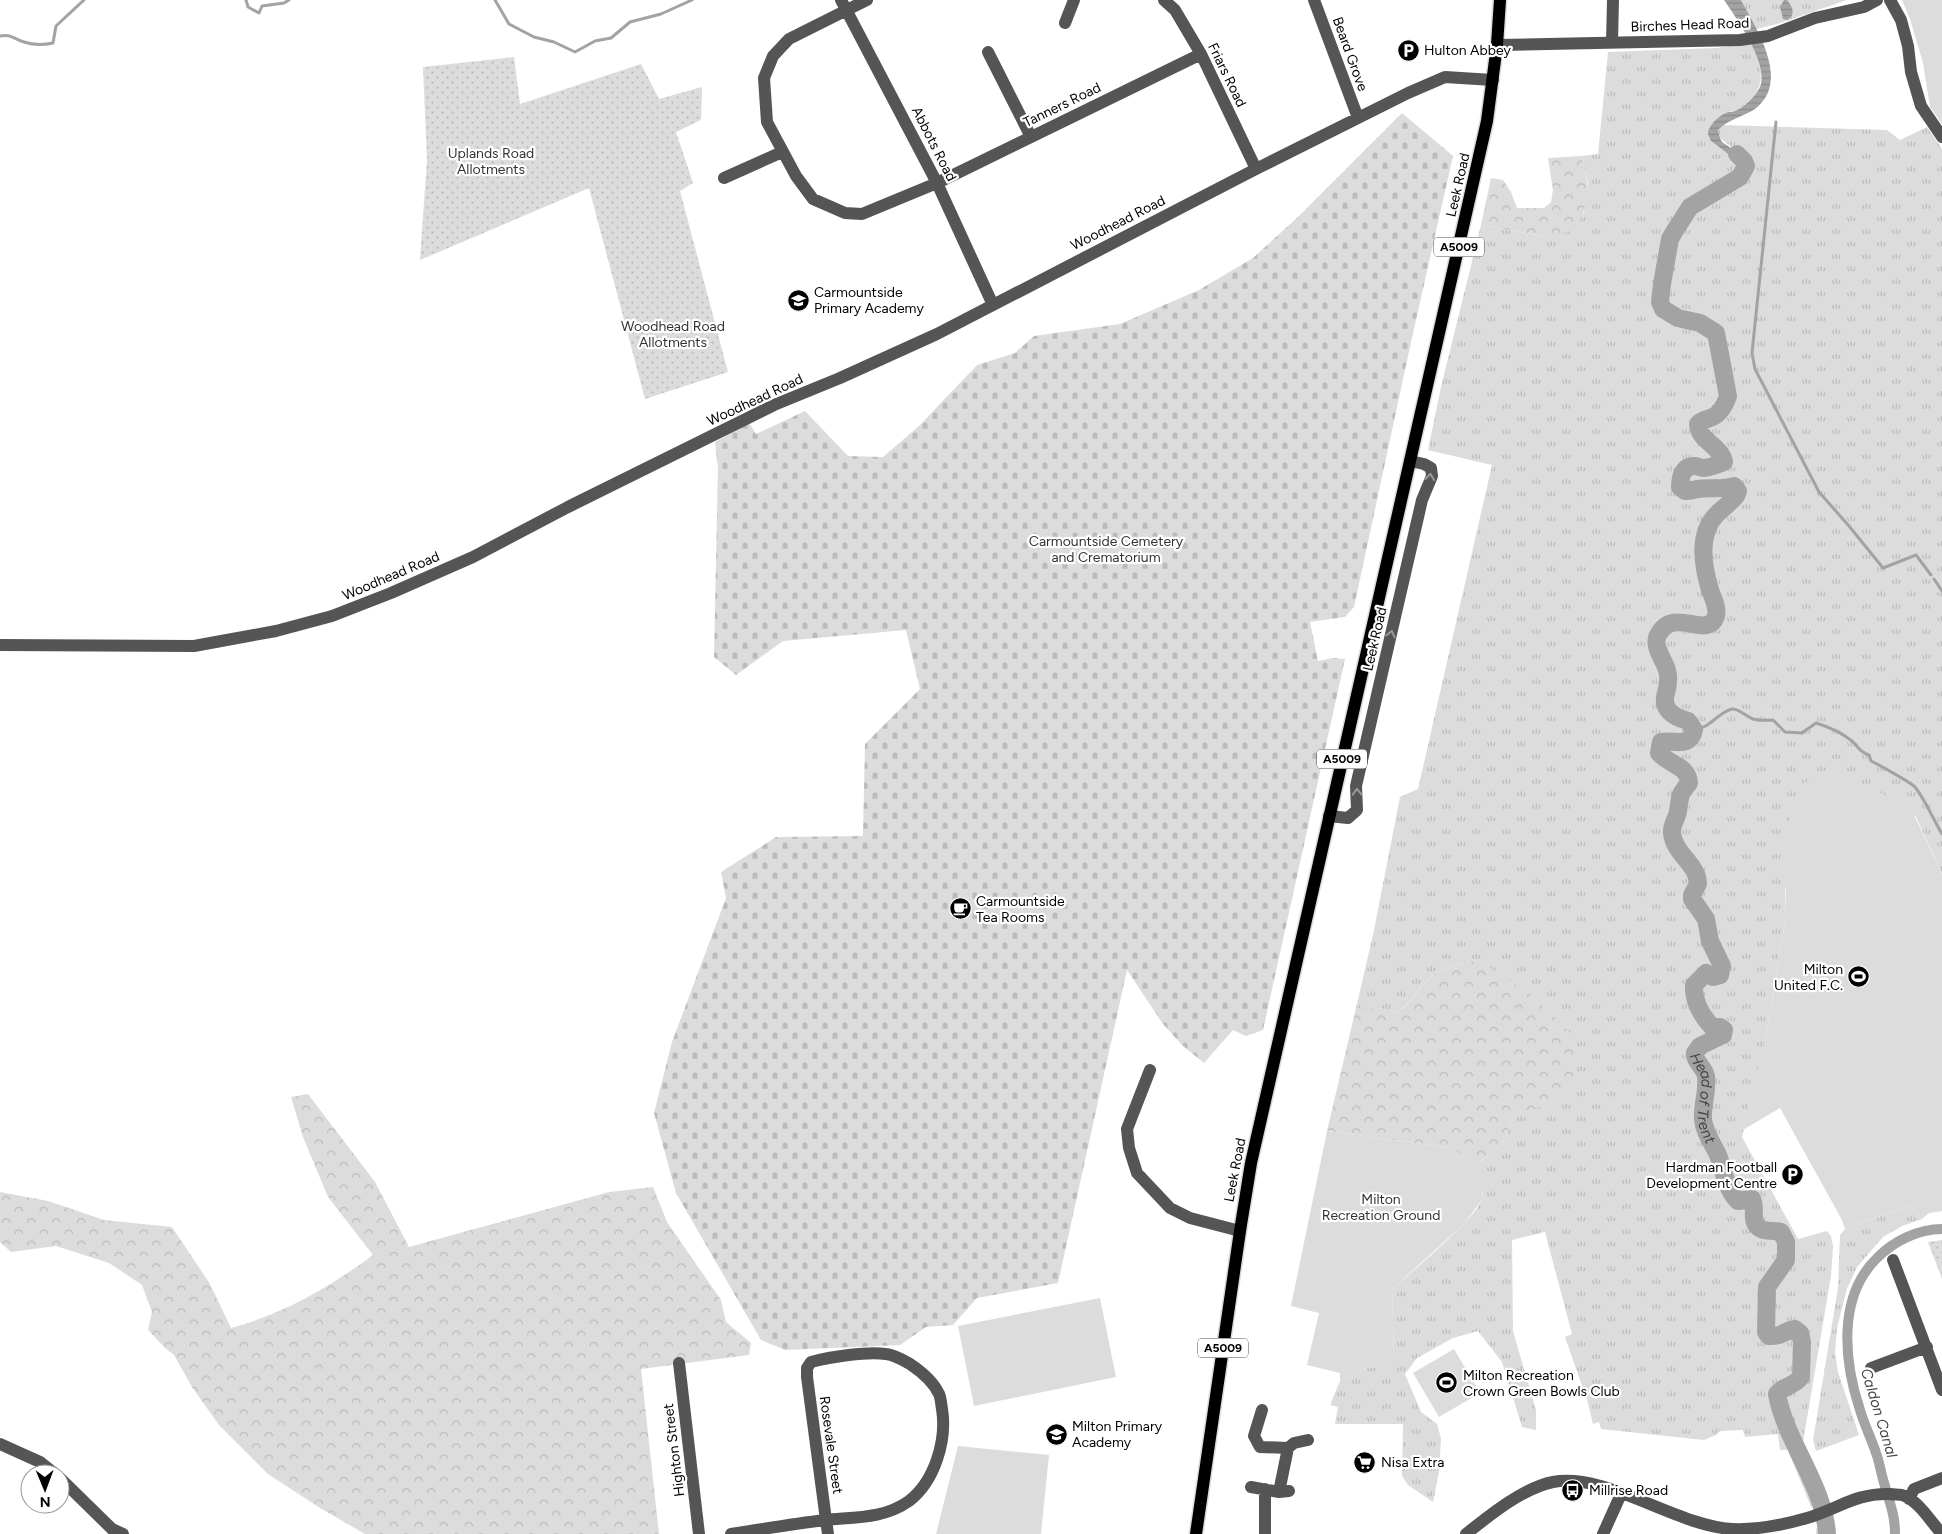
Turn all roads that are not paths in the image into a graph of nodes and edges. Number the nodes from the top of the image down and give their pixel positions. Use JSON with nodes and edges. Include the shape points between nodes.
{"nodes":[{"id":1,"x":867,"y":0,"type":"edge"},
{"id":2,"x":1074,"y":0,"type":"edge"},
{"id":3,"x":1164,"y":0,"type":"edge"},
{"id":4,"x":1314,"y":0,"type":"edge"},
{"id":5,"x":1500,"y":0,"type":"edge"},
{"id":6,"x":1613,"y":0,"type":"edge"},
{"id":7,"x":1877,"y":0,"type":"edge"},
{"id":8,"x":1890,"y":0,"type":"edge"},
{"id":9,"x":844,"y":5,"type":"edge"},
{"id":10,"x":1065,"y":22,"type":"dead end"},
{"id":11,"x":1612,"y":42,"type":"junction"},
{"id":12,"x":1497,"y":45,"type":"junction"},
{"id":13,"x":988,"y":52,"type":"dead end"},
{"id":14,"x":1201,"y":54,"type":"junction"},
{"id":15,"x":1493,"y":80,"type":"junction"},
{"id":16,"x":1358,"y":118,"type":"junction"},
{"id":17,"x":1030,"y":137,"type":"junction"},
{"id":18,"x":1942,"y":137,"type":"edge"},
{"id":19,"x":782,"y":152,"type":"junction"},
{"id":20,"x":1256,"y":169,"type":"junction"},
{"id":21,"x":724,"y":178,"type":"dead end"},
{"id":22,"x":937,"y":183,"type":"junction"},
{"id":23,"x":993,"y":305,"type":"junction"},
{"id":24,"x":1410,"y":461,"type":"junction"},
{"id":25,"x":0,"y":645,"type":"edge"},
{"id":26,"x":1329,"y":816,"type":"junction"},
{"id":27,"x":1150,"y":1070,"type":"dead end"},
{"id":28,"x":1240,"y":1230,"type":"junction"},
{"id":29,"x":1893,"y":1260,"type":"dead end"},
{"id":30,"x":1927,"y":1347,"type":"junction"},
{"id":31,"x":679,"y":1363,"type":"dead end"},
{"id":32,"x":1871,"y":1368,"type":"dead end"},
{"id":33,"x":1942,"y":1390,"type":"edge"},
{"id":34,"x":1262,"y":1410,"type":"dead end"},
{"id":35,"x":1308,"y":1440,"type":"dead end"},
{"id":36,"x":0,"y":1444,"type":"edge"},
{"id":37,"x":1288,"y":1448,"type":"junction"},
{"id":38,"x":42,"y":1464,"type":"edge"},
{"id":39,"x":1942,"y":1478,"type":"edge"},
{"id":40,"x":70,"y":1487,"type":"edge"},
{"id":41,"x":1251,"y":1487,"type":"dead end"},
{"id":42,"x":1265,"y":1489,"type":"junction"},
{"id":43,"x":1621,"y":1494,"type":"junction"},
{"id":44,"x":1904,"y":1497,"type":"junction"},
{"id":45,"x":826,"y":1520,"type":"junction"},
{"id":46,"x":1717,"y":1531,"type":"edge"},
{"id":47,"x":117,"y":1532,"type":"edge"},
{"id":48,"x":699,"y":1534,"type":"edge"},
{"id":49,"x":731,"y":1534,"type":"edge"},
{"id":50,"x":828,"y":1534,"type":"edge"},
{"id":51,"x":1196,"y":1534,"type":"edge"},
{"id":52,"x":1265,"y":1534,"type":"edge"},
{"id":53,"x":1466,"y":1534,"type":"edge"},
{"id":54,"x":1603,"y":1534,"type":"edge"},
{"id":55,"x":1942,"y":1534,"type":"edge"}],
"edges":[{"from":1,"to":9,"type":"street"},
{"from":2,"to":10,"type":"street"},
{"from":3,"to":14,"type":"street","name":"Friars Road","via":[[1175,10]]},
{"from":4,"to":16,"type":"street","name":"Beard Grove"},
{"from":5,"to":12,"type":"main road","name":"Leek Road","number":"A5009"},
{"from":6,"to":11,"type":"street"},
{"from":7,"to":11,"type":"street","name":"Birches Head Road","via":[[1864,7],[1815,18],[1768,36],[1740,40]]},
{"from":8,"to":18,"type":"street","via":[[1901,20],[1921,106]]},
{"from":9,"to":19,"type":"street","name":"Tanners Road","via":[[790,39],[773,56],[764,78],[764,104],[767,122]]},
{"from":9,"to":22,"type":"street","name":"Abbots Road"},
{"from":11,"to":12,"type":"street","name":"Birches Head Road"},
{"from":12,"to":15,"type":"main road","name":"Leek Road","number":"A5009"},
{"from":13,"to":17,"type":"street"},
{"from":14,"to":17,"type":"street","name":"Tanners Road"},
{"from":14,"to":20,"type":"street","name":"Friars Road"},
{"from":15,"to":16,"type":"street","name":"Woodhead Road","via":[[1445,78]]},
{"from":15,"to":24,"type":"main road","name":"Leek Road","number":"A5009","via":[[1482,146]]},
{"from":16,"to":20,"type":"street","name":"Woodhead Road"},
{"from":17,"to":22,"type":"street","name":"Tanners Road"},
{"from":19,"to":21,"type":"street"},
{"from":19,"to":22,"type":"street","name":"Tanners Road","via":[[813,199],[845,213],[862,214]]},
{"from":20,"to":23,"type":"street","name":"Woodhead Road"},
{"from":22,"to":23,"type":"street","name":"Abbots Road"},
{"from":23,"to":25,"type":"street","name":"Woodhead Road","via":[[937,334],[774,405],[474,557],[332,616],[276,631],[194,646]]},
{"from":24,"to":26,"type":"main road","name":"Leek Road","number":"A5009"},
{"from":26,"to":24,"type":"street","name":"Leek Road","one_way":true,"via":[[1348,818],[1357,810],[1356,786],[1422,500],[1432,476],[1431,468]]},
{"from":26,"to":28,"type":"main road","name":"Leek Road","number":"A5009","via":[[1263,1109]]},
{"from":27,"to":28,"type":"street","via":[[1127,1129],[1137,1173],[1170,1208],[1190,1218]]},
{"from":28,"to":51,"type":"main road","name":"Leek Road","number":"A5009"},
{"from":29,"to":30,"type":"street"},
{"from":30,"to":32,"type":"street"},
{"from":30,"to":33,"type":"street"},
{"from":31,"to":48,"type":"street","name":"Highton Street"},
{"from":34,"to":37,"type":"street","via":[[1254,1436],[1260,1447]]},
{"from":35,"to":37,"type":"street"},
{"from":36,"to":38,"type":"street"},
{"from":37,"to":42,"type":"street","via":[[1284,1491]]},
{"from":39,"to":44,"type":"street","via":[[1914,1489]]},
{"from":40,"to":47,"type":"street"},
{"from":41,"to":42,"type":"street"},
{"from":42,"to":52,"type":"street"},
{"from":43,"to":46,"type":"street"},
{"from":43,"to":53,"type":"street","via":[[1589,1484],[1555,1482],[1527,1492]]},
{"from":43,"to":54,"type":"street"},
{"from":44,"to":46,"type":"street","via":[[1880,1494],[1850,1500],[1814,1515],[1767,1527]]},
{"from":44,"to":55,"type":"street","via":[[1918,1505]]},
{"from":45,"to":45,"type":"street","name":"Rosevale Street","via":[[807,1368],[811,1362],[871,1353],[901,1359],[920,1370],[940,1395],[944,1424],[936,1462],[909,1500],[890,1511],[860,1519]]},
{"from":45,"to":49,"type":"street"},
{"from":45,"to":50,"type":"street","name":"Rosevale Street"}]}
